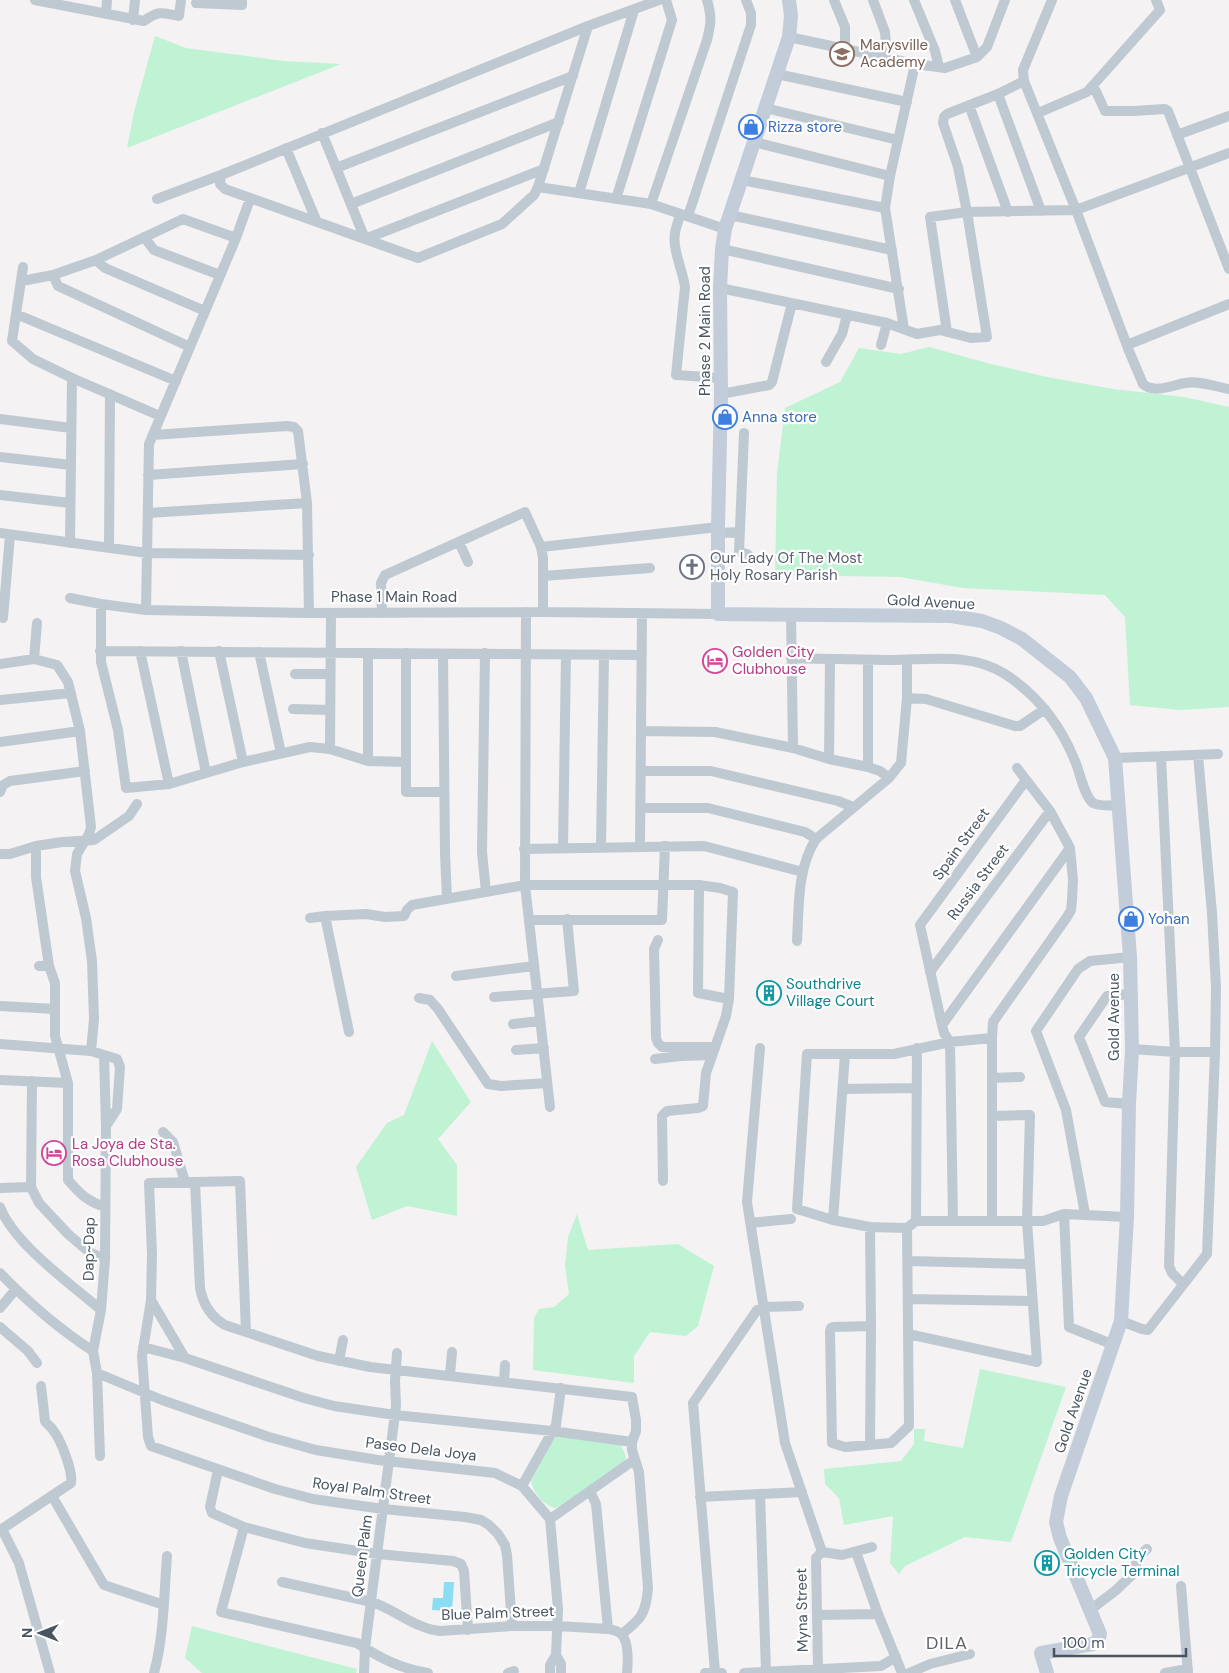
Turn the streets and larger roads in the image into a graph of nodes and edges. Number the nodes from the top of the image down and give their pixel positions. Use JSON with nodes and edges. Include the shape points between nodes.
{"nodes":[{"id":1,"x":36,"y":0,"type":"edge"},
{"id":2,"x":107,"y":0,"type":"edge"},
{"id":3,"x":135,"y":0,"type":"edge"},
{"id":4,"x":181,"y":0,"type":"edge"},
{"id":5,"x":242,"y":0,"type":"edge"},
{"id":6,"x":659,"y":0,"type":"edge"},
{"id":7,"x":666,"y":0,"type":"edge"},
{"id":8,"x":707,"y":0,"type":"edge"},
{"id":9,"x":746,"y":0,"type":"edge"},
{"id":10,"x":789,"y":0,"type":"edge"},
{"id":11,"x":834,"y":0,"type":"edge"},
{"id":12,"x":873,"y":0,"type":"edge"},
{"id":13,"x":914,"y":0,"type":"edge"},
{"id":14,"x":955,"y":0,"type":"edge"},
{"id":15,"x":1005,"y":0,"type":"edge"},
{"id":16,"x":1052,"y":0,"type":"edge"},
{"id":17,"x":1156,"y":0,"type":"edge"},
{"id":18,"x":50,"y":2,"type":"edge"},
{"id":19,"x":210,"y":2,"type":"edge"},
{"id":20,"x":80,"y":4,"type":"edge"},
{"id":21,"x":196,"y":4,"type":"dead end"},
{"id":22,"x":634,"y":10,"type":"junction"},
{"id":23,"x":106,"y":14,"type":"junction"},
{"id":24,"x":133,"y":20,"type":"junction"},
{"id":25,"x":588,"y":26,"type":"junction"},
{"id":26,"x":789,"y":36,"type":"junction"},
{"id":27,"x":846,"y":48,"type":"junction"},
{"id":28,"x":977,"y":57,"type":"junction"},
{"id":29,"x":887,"y":58,"type":"junction"},
{"id":30,"x":915,"y":64,"type":"junction"},
{"id":31,"x":939,"y":67,"type":"junction"},
{"id":32,"x":777,"y":74,"type":"junction"},
{"id":33,"x":573,"y":76,"type":"junction"},
{"id":34,"x":1024,"y":81,"type":"junction"},
{"id":35,"x":1093,"y":85,"type":"junction"},
{"id":36,"x":998,"y":94,"type":"junction"},
{"id":37,"x":906,"y":102,"type":"junction"},
{"id":38,"x":969,"y":105,"type":"junction"},
{"id":39,"x":765,"y":108,"type":"junction"},
{"id":40,"x":1038,"y":113,"type":"junction"},
{"id":41,"x":1229,"y":116,"type":"edge"},
{"id":42,"x":559,"y":122,"type":"junction"},
{"id":43,"x":322,"y":133,"type":"junction"},
{"id":44,"x":1177,"y":135,"type":"junction"},
{"id":45,"x":898,"y":140,"type":"junction"},
{"id":46,"x":754,"y":142,"type":"junction"},
{"id":47,"x":286,"y":148,"type":"junction"},
{"id":48,"x":1229,"y":152,"type":"edge"},
{"id":49,"x":1190,"y":167,"type":"junction"},
{"id":50,"x":336,"y":168,"type":"junction"},
{"id":51,"x":544,"y":169,"type":"junction"},
{"id":52,"x":221,"y":175,"type":"junction"},
{"id":53,"x":890,"y":176,"type":"junction"},
{"id":54,"x":742,"y":180,"type":"junction"},
{"id":55,"x":538,"y":188,"type":"junction"},
{"id":56,"x":579,"y":193,"type":"junction"},
{"id":57,"x":157,"y":199,"type":"dead end"},
{"id":58,"x":250,"y":199,"type":"junction"},
{"id":59,"x":616,"y":199,"type":"junction"},
{"id":60,"x":351,"y":204,"type":"junction"},
{"id":61,"x":651,"y":204,"type":"junction"},
{"id":62,"x":885,"y":208,"type":"junction"},
{"id":63,"x":1076,"y":210,"type":"junction"},
{"id":64,"x":1041,"y":211,"type":"junction"},
{"id":65,"x":966,"y":212,"type":"junction"},
{"id":66,"x":1008,"y":212,"type":"junction"},
{"id":67,"x":730,"y":214,"type":"junction"},
{"id":68,"x":684,"y":215,"type":"junction"},
{"id":69,"x":316,"y":220,"type":"junction"},
{"id":70,"x":725,"y":229,"type":"junction"},
{"id":71,"x":144,"y":237,"type":"junction"},
{"id":72,"x":236,"y":238,"type":"junction"},
{"id":73,"x":365,"y":239,"type":"junction"},
{"id":74,"x":722,"y":249,"type":"junction"},
{"id":75,"x":892,"y":250,"type":"junction"},
{"id":76,"x":96,"y":260,"type":"junction"},
{"id":77,"x":23,"y":267,"type":"dead end"},
{"id":78,"x":1229,"y":269,"type":"edge"},
{"id":79,"x":53,"y":275,"type":"junction"},
{"id":80,"x":220,"y":276,"type":"junction"},
{"id":81,"x":22,"y":281,"type":"junction"},
{"id":82,"x":720,"y":288,"type":"junction"},
{"id":83,"x":899,"y":289,"type":"junction"},
{"id":84,"x":792,"y":303,"type":"junction"},
{"id":85,"x":1229,"y":304,"type":"edge"},
{"id":86,"x":205,"y":311,"type":"junction"},
{"id":87,"x":16,"y":314,"type":"junction"},
{"id":88,"x":847,"y":315,"type":"junction"},
{"id":89,"x":886,"y":323,"type":"junction"},
{"id":90,"x":904,"y":329,"type":"junction"},
{"id":91,"x":947,"y":332,"type":"junction"},
{"id":92,"x":881,"y":345,"type":"dead end"},
{"id":93,"x":1127,"y":345,"type":"junction"},
{"id":94,"x":190,"y":346,"type":"junction"},
{"id":95,"x":826,"y":362,"type":"dead end"},
{"id":96,"x":72,"y":378,"type":"junction"},
{"id":97,"x":721,"y":378,"type":"junction"},
{"id":98,"x":176,"y":381,"type":"junction"},
{"id":99,"x":1229,"y":389,"type":"edge"},
{"id":100,"x":110,"y":394,"type":"junction"},
{"id":101,"x":721,"y":394,"type":"junction"},
{"id":102,"x":160,"y":416,"type":"junction"},
{"id":103,"x":0,"y":419,"type":"edge"},
{"id":104,"x":71,"y":428,"type":"junction"},
{"id":105,"x":744,"y":433,"type":"dead end"},
{"id":106,"x":152,"y":435,"type":"junction"},
{"id":107,"x":0,"y":457,"type":"edge"},
{"id":108,"x":303,"y":464,"type":"junction"},
{"id":109,"x":71,"y":465,"type":"junction"},
{"id":110,"x":148,"y":475,"type":"junction"},
{"id":111,"x":0,"y":495,"type":"edge"},
{"id":112,"x":70,"y":503,"type":"junction"},
{"id":113,"x":307,"y":503,"type":"junction"},
{"id":114,"x":148,"y":513,"type":"junction"},
{"id":115,"x":718,"y":530,"type":"junction"},
{"id":116,"x":740,"y":532,"type":"junction"},
{"id":117,"x":5,"y":534,"type":"edge"},
{"id":118,"x":459,"y":542,"type":"junction"},
{"id":119,"x":70,"y":543,"type":"junction"},
{"id":120,"x":542,"y":547,"type":"junction"},
{"id":121,"x":109,"y":548,"type":"junction"},
{"id":122,"x":147,"y":554,"type":"junction"},
{"id":123,"x":309,"y":555,"type":"junction"},
{"id":124,"x":767,"y":560,"type":"dead end"},
{"id":125,"x":468,"y":562,"type":"dead end"},
{"id":126,"x":650,"y":568,"type":"dead end"},
{"id":127,"x":543,"y":576,"type":"junction"},
{"id":128,"x":70,"y":598,"type":"dead end"},
{"id":129,"x":101,"y":604,"type":"junction"},
{"id":130,"x":146,"y":610,"type":"junction"},
{"id":131,"x":309,"y":612,"type":"junction"},
{"id":132,"x":331,"y":612,"type":"junction"},
{"id":133,"x":382,"y":612,"type":"junction"},
{"id":134,"x":526,"y":612,"type":"junction"},
{"id":135,"x":543,"y":612,"type":"junction"},
{"id":136,"x":642,"y":614,"type":"junction"},
{"id":137,"x":718,"y":614,"type":"junction"},
{"id":138,"x":791,"y":615,"type":"junction"},
{"id":139,"x":3,"y":618,"type":"dead end"},
{"id":140,"x":37,"y":623,"type":"dead end"},
{"id":141,"x":100,"y":651,"type":"junction"},
{"id":142,"x":140,"y":651,"type":"junction"},
{"id":143,"x":181,"y":651,"type":"junction"},
{"id":144,"x":219,"y":651,"type":"junction"},
{"id":145,"x":259,"y":652,"type":"junction"},
{"id":146,"x":330,"y":652,"type":"junction"},
{"id":147,"x":368,"y":653,"type":"junction"},
{"id":148,"x":406,"y":653,"type":"junction"},
{"id":149,"x":485,"y":653,"type":"junction"},
{"id":150,"x":443,"y":654,"type":"junction"},
{"id":151,"x":526,"y":654,"type":"junction"},
{"id":152,"x":566,"y":655,"type":"junction"},
{"id":153,"x":604,"y":655,"type":"junction"},
{"id":154,"x":642,"y":655,"type":"junction"},
{"id":155,"x":791,"y":658,"type":"junction"},
{"id":156,"x":34,"y":659,"type":"junction"},
{"id":157,"x":830,"y":659,"type":"junction"},
{"id":158,"x":868,"y":660,"type":"junction"},
{"id":159,"x":907,"y":660,"type":"junction"},
{"id":160,"x":0,"y":664,"type":"edge"},
{"id":161,"x":295,"y":674,"type":"dead end"},
{"id":162,"x":330,"y":674,"type":"junction"},
{"id":163,"x":71,"y":693,"type":"junction"},
{"id":164,"x":907,"y":698,"type":"junction"},
{"id":165,"x":0,"y":700,"type":"edge"},
{"id":166,"x":293,"y":709,"type":"dead end"},
{"id":167,"x":1045,"y":709,"type":"junction"},
{"id":168,"x":330,"y":710,"type":"junction"},
{"id":169,"x":80,"y":731,"type":"junction"},
{"id":170,"x":641,"y":731,"type":"junction"},
{"id":171,"x":0,"y":742,"type":"edge"},
{"id":172,"x":793,"y":748,"type":"junction"},
{"id":173,"x":330,"y":749,"type":"junction"},
{"id":174,"x":281,"y":753,"type":"junction"},
{"id":175,"x":1198,"y":754,"type":"junction"},
{"id":176,"x":1218,"y":754,"type":"dead end"},
{"id":177,"x":1161,"y":756,"type":"junction"},
{"id":178,"x":1115,"y":758,"type":"junction"},
{"id":179,"x":829,"y":759,"type":"junction"},
{"id":180,"x":368,"y":761,"type":"junction"},
{"id":181,"x":243,"y":762,"type":"junction"},
{"id":182,"x":406,"y":762,"type":"junction"},
{"id":183,"x":868,"y":767,"type":"junction"},
{"id":184,"x":1017,"y":768,"type":"dead end"},
{"id":185,"x":85,"y":771,"type":"junction"},
{"id":186,"x":641,"y":771,"type":"junction"},
{"id":187,"x":206,"y":773,"type":"junction"},
{"id":188,"x":888,"y":778,"type":"junction"},
{"id":189,"x":1026,"y":780,"type":"junction"},
{"id":190,"x":169,"y":784,"type":"junction"},
{"id":191,"x":0,"y":792,"type":"edge"},
{"id":192,"x":444,"y":792,"type":"junction"},
{"id":193,"x":137,"y":804,"type":"dead end"},
{"id":194,"x":1119,"y":805,"type":"junction"},
{"id":195,"x":853,"y":807,"type":"junction"},
{"id":196,"x":640,"y":808,"type":"junction"},
{"id":197,"x":1050,"y":811,"type":"junction"},
{"id":198,"x":816,"y":839,"type":"junction"},
{"id":199,"x":85,"y":841,"type":"junction"},
{"id":200,"x":36,"y":846,"type":"junction"},
{"id":201,"x":640,"y":846,"type":"junction"},
{"id":202,"x":665,"y":846,"type":"junction"},
{"id":203,"x":601,"y":847,"type":"junction"},
{"id":204,"x":563,"y":848,"type":"junction"},
{"id":205,"x":1070,"y":848,"type":"junction"},
{"id":206,"x":524,"y":849,"type":"junction"},
{"id":207,"x":0,"y":854,"type":"edge"},
{"id":208,"x":803,"y":872,"type":"junction"},
{"id":209,"x":664,"y":884,"type":"junction"},
{"id":210,"x":525,"y":885,"type":"junction"},
{"id":211,"x":700,"y":885,"type":"junction"},
{"id":212,"x":486,"y":892,"type":"junction"},
{"id":213,"x":447,"y":899,"type":"junction"},
{"id":214,"x":325,"y":916,"type":"junction"},
{"id":215,"x":310,"y":918,"type":"dead end"},
{"id":216,"x":567,"y":919,"type":"junction"},
{"id":217,"x":529,"y":920,"type":"junction"},
{"id":218,"x":658,"y":940,"type":"dead end"},
{"id":219,"x":796,"y":941,"type":"dead end"},
{"id":220,"x":1130,"y":957,"type":"junction"},
{"id":221,"x":534,"y":966,"type":"junction"},
{"id":222,"x":930,"y":972,"type":"junction"},
{"id":223,"x":456,"y":976,"type":"dead end"},
{"id":224,"x":536,"y":994,"type":"junction"},
{"id":225,"x":1131,"y":994,"type":"junction"},
{"id":226,"x":419,"y":998,"type":"dead end"},
{"id":227,"x":494,"y":998,"type":"dead end"},
{"id":228,"x":729,"y":999,"type":"junction"},
{"id":229,"x":0,"y":1006,"type":"edge"},
{"id":230,"x":55,"y":1009,"type":"junction"},
{"id":231,"x":540,"y":1021,"type":"junction"},
{"id":232,"x":513,"y":1024,"type":"dead end"},
{"id":233,"x":942,"y":1025,"type":"junction"},
{"id":234,"x":349,"y":1032,"type":"dead end"},
{"id":235,"x":992,"y":1038,"type":"junction"},
{"id":236,"x":950,"y":1042,"type":"junction"},
{"id":237,"x":0,"y":1044,"type":"edge"},
{"id":238,"x":57,"y":1047,"type":"junction"},
{"id":239,"x":544,"y":1048,"type":"junction"},
{"id":240,"x":760,"y":1048,"type":"dead end"},
{"id":241,"x":917,"y":1048,"type":"junction"},
{"id":242,"x":1132,"y":1049,"type":"junction"},
{"id":243,"x":516,"y":1050,"type":"dead end"},
{"id":244,"x":91,"y":1051,"type":"junction"},
{"id":245,"x":712,"y":1051,"type":"junction"},
{"id":246,"x":1175,"y":1052,"type":"junction"},
{"id":247,"x":1215,"y":1052,"type":"junction"},
{"id":248,"x":845,"y":1054,"type":"junction"},
{"id":249,"x":104,"y":1055,"type":"junction"},
{"id":250,"x":655,"y":1059,"type":"dead end"},
{"id":251,"x":1020,"y":1076,"type":"dead end"},
{"id":252,"x":992,"y":1078,"type":"junction"},
{"id":253,"x":0,"y":1080,"type":"edge"},
{"id":254,"x":32,"y":1081,"type":"junction"},
{"id":255,"x":547,"y":1083,"type":"junction"},
{"id":256,"x":68,"y":1084,"type":"junction"},
{"id":257,"x":917,"y":1088,"type":"junction"},
{"id":258,"x":842,"y":1089,"type":"junction"},
{"id":259,"x":1129,"y":1104,"type":"junction"},
{"id":260,"x":550,"y":1107,"type":"dead end"},
{"id":261,"x":992,"y":1116,"type":"junction"},
{"id":262,"x":106,"y":1126,"type":"junction"},
{"id":263,"x":163,"y":1132,"type":"dead end"},
{"id":264,"x":190,"y":1182,"type":"junction"},
{"id":265,"x":662,"y":1182,"type":"dead end"},
{"id":266,"x":31,"y":1187,"type":"junction"},
{"id":267,"x":0,"y":1188,"type":"edge"},
{"id":268,"x":0,"y":1207,"type":"edge"},
{"id":269,"x":105,"y":1207,"type":"junction"},
{"id":270,"x":1064,"y":1214,"type":"junction"},
{"id":271,"x":1084,"y":1214,"type":"junction"},
{"id":272,"x":1127,"y":1217,"type":"junction"},
{"id":273,"x":791,"y":1219,"type":"dead end"},
{"id":274,"x":833,"y":1220,"type":"junction"},
{"id":275,"x":916,"y":1221,"type":"junction"},
{"id":276,"x":953,"y":1221,"type":"junction"},
{"id":277,"x":992,"y":1221,"type":"junction"},
{"id":278,"x":1026,"y":1221,"type":"junction"},
{"id":279,"x":750,"y":1223,"type":"junction"},
{"id":280,"x":870,"y":1227,"type":"junction"},
{"id":281,"x":907,"y":1228,"type":"junction"},
{"id":282,"x":105,"y":1259,"type":"junction"},
{"id":283,"x":908,"y":1261,"type":"junction"},
{"id":284,"x":1030,"y":1264,"type":"junction"},
{"id":285,"x":0,"y":1273,"type":"edge"},
{"id":286,"x":1183,"y":1284,"type":"junction"},
{"id":287,"x":16,"y":1289,"type":"junction"},
{"id":288,"x":908,"y":1298,"type":"junction"},
{"id":289,"x":151,"y":1300,"type":"junction"},
{"id":290,"x":1032,"y":1301,"type":"junction"},
{"id":291,"x":799,"y":1306,"type":"dead end"},
{"id":292,"x":764,"y":1307,"type":"junction"},
{"id":293,"x":0,"y":1308,"type":"edge"},
{"id":294,"x":101,"y":1310,"type":"junction"},
{"id":295,"x":1121,"y":1321,"type":"junction"},
{"id":296,"x":871,"y":1326,"type":"junction"},
{"id":297,"x":0,"y":1327,"type":"edge"},
{"id":298,"x":246,"y":1332,"type":"junction"},
{"id":299,"x":908,"y":1334,"type":"junction"},
{"id":300,"x":343,"y":1340,"type":"dead end"},
{"id":301,"x":1114,"y":1345,"type":"junction"},
{"id":302,"x":143,"y":1347,"type":"junction"},
{"id":303,"x":93,"y":1351,"type":"junction"},
{"id":304,"x":452,"y":1352,"type":"dead end"},
{"id":305,"x":397,"y":1354,"type":"dead end"},
{"id":306,"x":185,"y":1358,"type":"junction"},
{"id":307,"x":339,"y":1361,"type":"junction"},
{"id":308,"x":37,"y":1363,"type":"dead end"},
{"id":309,"x":505,"y":1365,"type":"dead end"},
{"id":310,"x":396,"y":1370,"type":"junction"},
{"id":311,"x":97,"y":1373,"type":"junction"},
{"id":312,"x":450,"y":1375,"type":"junction"},
{"id":313,"x":504,"y":1381,"type":"junction"},
{"id":314,"x":41,"y":1386,"type":"dead end"},
{"id":315,"x":561,"y":1388,"type":"junction"},
{"id":316,"x":144,"y":1394,"type":"junction"},
{"id":317,"x":395,"y":1415,"type":"junction"},
{"id":318,"x":552,"y":1431,"type":"junction"},
{"id":319,"x":632,"y":1442,"type":"junction"},
{"id":320,"x":870,"y":1444,"type":"junction"},
{"id":321,"x":100,"y":1456,"type":"dead end"},
{"id":322,"x":634,"y":1460,"type":"junction"},
{"id":323,"x":388,"y":1462,"type":"junction"},
{"id":324,"x":218,"y":1470,"type":"junction"},
{"id":325,"x":522,"y":1486,"type":"junction"},
{"id":326,"x":590,"y":1491,"type":"junction"},
{"id":327,"x":802,"y":1492,"type":"junction"},
{"id":328,"x":760,"y":1494,"type":"junction"},
{"id":329,"x":52,"y":1496,"type":"junction"},
{"id":330,"x":700,"y":1497,"type":"junction"},
{"id":331,"x":383,"y":1509,"type":"junction"},
{"id":332,"x":550,"y":1519,"type":"junction"},
{"id":333,"x":244,"y":1527,"type":"junction"},
{"id":334,"x":872,"y":1547,"type":"dead end"},
{"id":335,"x":1147,"y":1550,"type":"dead end"},
{"id":336,"x":822,"y":1552,"type":"junction"},
{"id":337,"x":856,"y":1552,"type":"junction"},
{"id":338,"x":378,"y":1554,"type":"junction"},
{"id":339,"x":167,"y":1556,"type":"dead end"},
{"id":340,"x":282,"y":1582,"type":"dead end"},
{"id":341,"x":1181,"y":1586,"type":"dead end"},
{"id":342,"x":372,"y":1602,"type":"junction"},
{"id":343,"x":164,"y":1605,"type":"junction"},
{"id":344,"x":1090,"y":1610,"type":"junction"},
{"id":345,"x":878,"y":1614,"type":"junction"},
{"id":346,"x":817,"y":1615,"type":"junction"},
{"id":347,"x":512,"y":1626,"type":"junction"},
{"id":348,"x":557,"y":1626,"type":"junction"},
{"id":349,"x":608,"y":1629,"type":"junction"},
{"id":350,"x":468,"y":1630,"type":"junction"},
{"id":351,"x":622,"y":1634,"type":"junction"},
{"id":352,"x":365,"y":1648,"type":"junction"},
{"id":353,"x":556,"y":1654,"type":"junction"},
{"id":354,"x":970,"y":1654,"type":"dead end"},
{"id":355,"x":896,"y":1656,"type":"junction"},
{"id":356,"x":818,"y":1669,"type":"junction"},
{"id":357,"x":884,"y":1670,"type":"edge"},
{"id":358,"x":766,"y":1671,"type":"junction"},
{"id":359,"x":1188,"y":1671,"type":"edge"},
{"id":360,"x":715,"y":1672,"type":"edge"},
{"id":361,"x":50,"y":1673,"type":"edge"},
{"id":362,"x":154,"y":1673,"type":"edge"},
{"id":363,"x":364,"y":1673,"type":"edge"},
{"id":364,"x":428,"y":1673,"type":"edge"},
{"id":365,"x":550,"y":1673,"type":"edge"},
{"id":366,"x":561,"y":1673,"type":"edge"},
{"id":367,"x":628,"y":1673,"type":"edge"},
{"id":368,"x":705,"y":1673,"type":"edge"},
{"id":369,"x":722,"y":1673,"type":"edge"},
{"id":370,"x":744,"y":1673,"type":"edge"},
{"id":371,"x":902,"y":1673,"type":"edge"},
{"id":372,"x":909,"y":1673,"type":"edge"},
{"id":373,"x":1047,"y":1673,"type":"edge"},
{"id":374,"x":1165,"y":1673,"type":"edge"}],
"edges":[{"from":1,"to":18,"type":"street"},
{"from":2,"to":23,"type":"street"},
{"from":3,"to":24,"type":"street"},
{"from":4,"to":24,"type":"street","via":[[179,16],[158,13],[144,21]]},
{"from":5,"to":19,"type":"street","via":[[242,5]]},
{"from":6,"to":22,"type":"street"},
{"from":7,"to":59,"type":"street","via":[[672,20]]},
{"from":8,"to":61,"type":"street","via":[[711,25],[707,40]]},
{"from":9,"to":68,"type":"street","via":[[751,25]]},
{"from":10,"to":26,"type":"street","name":"Phase 2 Main Road"},
{"from":11,"to":27,"type":"street","via":[[845,27]]},
{"from":12,"to":29,"type":"street","via":[[885,32]]},
{"from":13,"to":31,"type":"street"},
{"from":14,"to":28,"type":"street"},
{"from":15,"to":28,"type":"street","via":[[987,48]]},
{"from":16,"to":34,"type":"street","via":[[1023,70]]},
{"from":17,"to":35,"type":"street","via":[[1160,10]]},
{"from":18,"to":20,"type":"street"},
{"from":19,"to":21,"type":"street"},
{"from":20,"to":23,"type":"street"},
{"from":22,"to":25,"type":"street"},
{"from":22,"to":56,"type":"street"},
{"from":23,"to":24,"type":"street"},
{"from":25,"to":33,"type":"street"},
{"from":25,"to":43,"type":"street"},
{"from":26,"to":27,"type":"street"},
{"from":26,"to":32,"type":"street","name":"Phase 2 Main Road"},
{"from":27,"to":29,"type":"street"},
{"from":28,"to":31,"type":"street"},
{"from":29,"to":30,"type":"street"},
{"from":30,"to":31,"type":"street"},
{"from":30,"to":37,"type":"street"},
{"from":32,"to":37,"type":"street"},
{"from":32,"to":39,"type":"street","name":"Phase 2 Main Road"},
{"from":33,"to":42,"type":"street"},
{"from":33,"to":50,"type":"street"},
{"from":34,"to":36,"type":"street"},
{"from":34,"to":40,"type":"street"},
{"from":35,"to":40,"type":"street","via":[[1087,92]]},
{"from":35,"to":44,"type":"street","via":[[1104,110],[1165,109]]},
{"from":36,"to":38,"type":"street"},
{"from":36,"to":64,"type":"street"},
{"from":37,"to":45,"type":"street"},
{"from":38,"to":65,"type":"street","via":[[947,114],[943,123],[958,167]]},
{"from":38,"to":66,"type":"street"},
{"from":39,"to":45,"type":"street"},
{"from":39,"to":46,"type":"street","name":"Phase 2 Main Road"},
{"from":40,"to":63,"type":"street"},
{"from":41,"to":44,"type":"street"},
{"from":42,"to":51,"type":"street"},
{"from":42,"to":60,"type":"street"},
{"from":43,"to":47,"type":"street"},
{"from":43,"to":50,"type":"street"},
{"from":44,"to":49,"type":"street"},
{"from":45,"to":53,"type":"street"},
{"from":46,"to":53,"type":"street"},
{"from":46,"to":54,"type":"street","name":"Phase 2 Main Road"},
{"from":47,"to":52,"type":"street"},
{"from":47,"to":69,"type":"street"},
{"from":48,"to":49,"type":"street"},
{"from":49,"to":63,"type":"street"},
{"from":49,"to":78,"type":"street"},
{"from":50,"to":60,"type":"street"},
{"from":51,"to":55,"type":"street"},
{"from":51,"to":73,"type":"street"},
{"from":52,"to":57,"type":"street"},
{"from":52,"to":58,"type":"street","via":[[222,187]]},
{"from":53,"to":62,"type":"street"},
{"from":54,"to":62,"type":"street"},
{"from":54,"to":67,"type":"street","name":"Phase 2 Main Road"},
{"from":55,"to":56,"type":"street"},
{"from":55,"to":73,"type":"street","via":[[502,224],[418,258]]},
{"from":56,"to":59,"type":"street"},
{"from":58,"to":69,"type":"street"},
{"from":58,"to":72,"type":"street"},
{"from":59,"to":61,"type":"street"},
{"from":60,"to":73,"type":"street"},
{"from":61,"to":68,"type":"street"},
{"from":62,"to":75,"type":"street"},
{"from":63,"to":64,"type":"street"},
{"from":63,"to":93,"type":"street"},
{"from":64,"to":66,"type":"street"},
{"from":65,"to":66,"type":"street"},
{"from":65,"to":91,"type":"street","via":[[930,217]]},
{"from":65,"to":91,"type":"street","via":[[987,337],[971,338]]},
{"from":67,"to":70,"type":"street","name":"Phase 2 Main Road"},
{"from":67,"to":75,"type":"street"},
{"from":68,"to":70,"type":"street"},
{"from":68,"to":97,"type":"street","via":[[675,233],[684,277],[676,375]]},
{"from":69,"to":73,"type":"street"},
{"from":70,"to":74,"type":"street","name":"Phase 2 Main Road"},
{"from":71,"to":72,"type":"street","via":[[183,219]]},
{"from":71,"to":76,"type":"street"},
{"from":71,"to":80,"type":"street","via":[[154,250]]},
{"from":72,"to":80,"type":"street"},
{"from":74,"to":82,"type":"street","name":"Phase 2 Main Road"},
{"from":74,"to":83,"type":"street"},
{"from":75,"to":83,"type":"street"},
{"from":76,"to":79,"type":"street"},
{"from":76,"to":86,"type":"street","via":[[105,268]]},
{"from":77,"to":81,"type":"street"},
{"from":79,"to":81,"type":"street"},
{"from":79,"to":94,"type":"street","via":[[58,286]]},
{"from":80,"to":86,"type":"street"},
{"from":81,"to":87,"type":"street"},
{"from":82,"to":84,"type":"street"},
{"from":82,"to":97,"type":"street","name":"Phase 2 Main Road"},
{"from":83,"to":90,"type":"street"},
{"from":84,"to":88,"type":"street"},
{"from":84,"to":101,"type":"street","via":[[772,382]]},
{"from":85,"to":93,"type":"street"},
{"from":86,"to":94,"type":"street"},
{"from":87,"to":96,"type":"street","via":[[12,341],[33,359]]},
{"from":87,"to":98,"type":"street"},
{"from":88,"to":89,"type":"street"},
{"from":88,"to":95,"type":"street","via":[[842,334]]},
{"from":89,"to":90,"type":"street"},
{"from":89,"to":92,"type":"street"},
{"from":90,"to":91,"type":"street","via":[[917,334]]},
{"from":93,"to":99,"type":"street","via":[[1144,386],[1163,388],[1193,382]]},
{"from":94,"to":98,"type":"street"},
{"from":96,"to":100,"type":"street"},
{"from":96,"to":104,"type":"street"},
{"from":97,"to":101,"type":"street","name":"Phase 2 Main Road"},
{"from":98,"to":102,"type":"street"},
{"from":100,"to":102,"type":"street"},
{"from":100,"to":121,"type":"street"},
{"from":101,"to":115,"type":"street","name":"Phase 2 Main Road"},
{"from":102,"to":106,"type":"street"},
{"from":103,"to":104,"type":"street"},
{"from":104,"to":109,"type":"street"},
{"from":105,"to":116,"type":"street"},
{"from":106,"to":108,"type":"street","via":[[294,427],[298,431]]},
{"from":106,"to":110,"type":"street"},
{"from":107,"to":109,"type":"street"},
{"from":108,"to":110,"type":"street"},
{"from":108,"to":113,"type":"street"},
{"from":109,"to":112,"type":"street"},
{"from":110,"to":114,"type":"street"},
{"from":111,"to":112,"type":"street"},
{"from":112,"to":119,"type":"street"},
{"from":113,"to":114,"type":"street"},
{"from":113,"to":123,"type":"street"},
{"from":114,"to":122,"type":"street"},
{"from":115,"to":116,"type":"street"},
{"from":115,"to":120,"type":"street"},
{"from":115,"to":137,"type":"street","name":"Phase 2 Main Road"},
{"from":116,"to":124,"type":"street","via":[[739,552],[753,560]]},
{"from":117,"to":119,"type":"street"},
{"from":117,"to":139,"type":"street"},
{"from":118,"to":120,"type":"street","via":[[525,512]]},
{"from":118,"to":125,"type":"street"},
{"from":118,"to":133,"type":"street","via":[[385,575],[381,583]]},
{"from":119,"to":121,"type":"street"},
{"from":120,"to":127,"type":"street"},
{"from":121,"to":122,"type":"street"},
{"from":122,"to":123,"type":"street"},
{"from":122,"to":130,"type":"street"},
{"from":123,"to":131,"type":"street"},
{"from":126,"to":127,"type":"street"},
{"from":127,"to":135,"type":"street"},
{"from":128,"to":129,"type":"street","name":"Phase 1 Main Road"},
{"from":129,"to":130,"type":"street","name":"Phase 1 Main Road"},
{"from":129,"to":141,"type":"street"},
{"from":130,"to":131,"type":"street","name":"Phase 1 Main Road"},
{"from":131,"to":132,"type":"street","name":"Phase 1 Main Road"},
{"from":132,"to":133,"type":"street","name":"Phase 1 Main Road"},
{"from":132,"to":146,"type":"street"},
{"from":133,"to":134,"type":"street","name":"Phase 1 Main Road"},
{"from":134,"to":135,"type":"street","name":"Phase 1 Main Road"},
{"from":134,"to":151,"type":"street"},
{"from":135,"to":136,"type":"street","name":"Phase 1 Main Road"},
{"from":136,"to":137,"type":"street","name":"Phase 1 Main Road"},
{"from":136,"to":154,"type":"street"},
{"from":137,"to":138,"type":"street","name":"Gold Avenue"},
{"from":138,"to":155,"type":"street"},
{"from":138,"to":178,"type":"street","name":"Gold Avenue","via":[[951,616],[1001,628],[1022,639],[1070,677],[1086,698]]},
{"from":140,"to":156,"type":"street"},
{"from":141,"to":142,"type":"street"},
{"from":141,"to":190,"type":"street","via":[[118,730],[126,788]]},
{"from":142,"to":143,"type":"street"},
{"from":142,"to":190,"type":"street"},
{"from":143,"to":144,"type":"street"},
{"from":143,"to":187,"type":"street"},
{"from":144,"to":145,"type":"street"},
{"from":144,"to":181,"type":"street"},
{"from":145,"to":146,"type":"street"},
{"from":145,"to":174,"type":"street"},
{"from":146,"to":147,"type":"street"},
{"from":146,"to":162,"type":"street"},
{"from":147,"to":148,"type":"street"},
{"from":147,"to":180,"type":"street"},
{"from":148,"to":150,"type":"street"},
{"from":148,"to":182,"type":"street"},
{"from":149,"to":150,"type":"street"},
{"from":149,"to":151,"type":"street"},
{"from":149,"to":212,"type":"street","via":[[482,852]]},
{"from":150,"to":192,"type":"street"},
{"from":151,"to":152,"type":"street"},
{"from":151,"to":206,"type":"street"},
{"from":152,"to":153,"type":"street"},
{"from":152,"to":204,"type":"street"},
{"from":153,"to":154,"type":"street"},
{"from":153,"to":203,"type":"street"},
{"from":154,"to":170,"type":"street"},
{"from":155,"to":157,"type":"street"},
{"from":155,"to":172,"type":"street"},
{"from":156,"to":160,"type":"street"},
{"from":156,"to":163,"type":"street","via":[[57,664]]},
{"from":157,"to":158,"type":"street"},
{"from":157,"to":179,"type":"street"},
{"from":158,"to":159,"type":"street"},
{"from":158,"to":183,"type":"street"},
{"from":159,"to":164,"type":"street"},
{"from":159,"to":167,"type":"street","via":[[952,658],[985,664],[1005,674]]},
{"from":161,"to":162,"type":"street"},
{"from":162,"to":168,"type":"street"},
{"from":163,"to":165,"type":"street"},
{"from":163,"to":169,"type":"street"},
{"from":164,"to":167,"type":"street","via":[[926,699],[1015,726]]},
{"from":164,"to":188,"type":"street","via":[[904,751],[901,763]]},
{"from":166,"to":168,"type":"street"},
{"from":167,"to":194,"type":"street","via":[[1057,725],[1092,802]]},
{"from":168,"to":173,"type":"street"},
{"from":169,"to":171,"type":"street"},
{"from":169,"to":185,"type":"street"},
{"from":170,"to":172,"type":"street","via":[[715,732]]},
{"from":170,"to":186,"type":"street"},
{"from":172,"to":179,"type":"street"},
{"from":173,"to":174,"type":"street","via":[[310,747]]},
{"from":173,"to":180,"type":"street"},
{"from":174,"to":181,"type":"street"},
{"from":175,"to":176,"type":"street"},
{"from":175,"to":177,"type":"street"},
{"from":175,"to":247,"type":"street","via":[[1212,914]]},
{"from":177,"to":178,"type":"street"},
{"from":177,"to":246,"type":"street"},
{"from":178,"to":194,"type":"street","name":"Gold Avenue"},
{"from":179,"to":183,"type":"street"},
{"from":180,"to":182,"type":"street"},
{"from":181,"to":187,"type":"street"},
{"from":182,"to":192,"type":"street","via":[[406,792]]},
{"from":183,"to":188,"type":"street"},
{"from":184,"to":189,"type":"street"},
{"from":185,"to":191,"type":"street","via":[[10,781]]},
{"from":185,"to":199,"type":"street","via":[[91,827]]},
{"from":186,"to":195,"type":"street","via":[[711,771]]},
{"from":186,"to":196,"type":"street"},
{"from":187,"to":190,"type":"street"},
{"from":188,"to":195,"type":"street"},
{"from":189,"to":197,"type":"street"},
{"from":189,"to":222,"type":"street","name":"Spain Street","via":[[920,925]]},
{"from":192,"to":213,"type":"street"},
{"from":193,"to":199,"type":"street","via":[[129,816],[104,835]]},
{"from":194,"to":220,"type":"street","name":"Gold Avenue"},
{"from":195,"to":198,"type":"street"},
{"from":196,"to":198,"type":"street","via":[[708,808],[805,832]]},
{"from":196,"to":201,"type":"street"},
{"from":197,"to":205,"type":"street"},
{"from":197,"to":222,"type":"street","name":"Russia Street"},
{"from":198,"to":208,"type":"street"},
{"from":199,"to":200,"type":"street"},
{"from":199,"to":244,"type":"street","via":[[77,854],[76,871],[92,961],[94,1019]]},
{"from":200,"to":207,"type":"street"},
{"from":200,"to":230,"type":"street","via":[[44,966],[55,983]]},
{"from":201,"to":202,"type":"street"},
{"from":201,"to":203,"type":"street"},
{"from":202,"to":208,"type":"street","via":[[704,846]]},
{"from":202,"to":209,"type":"street"},
{"from":203,"to":204,"type":"street"},
{"from":204,"to":206,"type":"street"},
{"from":205,"to":233,"type":"street"},
{"from":205,"to":235,"type":"street","via":[[1071,910],[993,1022]]},
{"from":206,"to":210,"type":"street"},
{"from":208,"to":219,"type":"street"},
{"from":209,"to":210,"type":"street"},
{"from":209,"to":211,"type":"street"},
{"from":209,"to":216,"type":"street","via":[[662,920]]},
{"from":210,"to":212,"type":"street"},
{"from":210,"to":217,"type":"street"},
{"from":211,"to":228,"type":"street","via":[[698,993]]},
{"from":211,"to":228,"type":"street","via":[[733,892]]},
{"from":212,"to":213,"type":"street"},
{"from":213,"to":214,"type":"street","via":[[412,905],[404,916]]},
{"from":214,"to":215,"type":"street"},
{"from":214,"to":234,"type":"street"},
{"from":216,"to":217,"type":"street"},
{"from":216,"to":224,"type":"street","via":[[574,991]]},
{"from":217,"to":221,"type":"street"},
{"from":218,"to":245,"type":"street","via":[[654,949],[658,1043],[662,1047]]},
{"from":220,"to":225,"type":"street","name":"Gold Avenue"},
{"from":220,"to":271,"type":"street","via":[[1090,961],[1078,969],[1036,1031],[1066,1110]]},
{"from":221,"to":223,"type":"street"},
{"from":221,"to":224,"type":"street"},
{"from":222,"to":233,"type":"street"},
{"from":224,"to":227,"type":"street"},
{"from":224,"to":231,"type":"street"},
{"from":225,"to":242,"type":"street","name":"Gold Avenue"},
{"from":225,"to":259,"type":"street","via":[[1107,996],[1079,1037],[1104,1102]]},
{"from":226,"to":255,"type":"street","via":[[430,1000],[438,1009],[488,1084]]},
{"from":228,"to":245,"type":"street"},
{"from":229,"to":230,"type":"street"},
{"from":230,"to":238,"type":"street"},
{"from":231,"to":232,"type":"street"},
{"from":231,"to":239,"type":"street"},
{"from":233,"to":236,"type":"street"},
{"from":235,"to":236,"type":"street"},
{"from":235,"to":252,"type":"street"},
{"from":236,"to":241,"type":"street"},
{"from":236,"to":276,"type":"street"},
{"from":237,"to":238,"type":"street"},
{"from":238,"to":244,"type":"street"},
{"from":238,"to":256,"type":"street"},
{"from":239,"to":243,"type":"street"},
{"from":239,"to":255,"type":"street"},
{"from":240,"to":279,"type":"street","via":[[747,1202]]},
{"from":241,"to":248,"type":"street","via":[[894,1054]]},
{"from":241,"to":257,"type":"street"},
{"from":242,"to":246,"type":"street"},
{"from":242,"to":259,"type":"street","name":"Gold Avenue"},
{"from":244,"to":249,"type":"street"},
{"from":245,"to":250,"type":"street"},
{"from":245,"to":265,"type":"street","via":[[702,1106],[667,1111],[662,1116]]},
{"from":246,"to":247,"type":"street"},
{"from":246,"to":286,"type":"street","via":[[1169,1266]]},
{"from":247,"to":286,"type":"street","via":[[1207,1254]]},
{"from":248,"to":258,"type":"street"},
{"from":248,"to":274,"type":"street","via":[[807,1054],[801,1127],[797,1209]]},
{"from":249,"to":262,"type":"street","name":"Dap~Dap"},
{"from":249,"to":262,"type":"street","via":[[117,1059],[120,1067],[117,1109]]},
{"from":251,"to":252,"type":"street"},
{"from":252,"to":261,"type":"street"},
{"from":253,"to":254,"type":"street"},
{"from":254,"to":256,"type":"street"},
{"from":254,"to":266,"type":"street"},
{"from":255,"to":260,"type":"street"},
{"from":256,"to":269,"type":"street","via":[[68,1180],[90,1202]]},
{"from":257,"to":258,"type":"street"},
{"from":257,"to":275,"type":"street"},
{"from":258,"to":274,"type":"street"},
{"from":259,"to":272,"type":"street","name":"Gold Avenue"},
{"from":261,"to":277,"type":"street"},
{"from":261,"to":278,"type":"street","via":[[1030,1115]]},
{"from":262,"to":269,"type":"street","name":"Dap~Dap"},
{"from":263,"to":264,"type":"street","via":[[173,1142]]},
{"from":264,"to":289,"type":"street","via":[[149,1183]]},
{"from":264,"to":298,"type":"street","via":[[203,1301],[216,1319]]},
{"from":264,"to":298,"type":"street","via":[[240,1181]]},
{"from":266,"to":267,"type":"street"},
{"from":266,"to":282,"type":"street","via":[[39,1203],[68,1234],[89,1252]]},
{"from":268,"to":294,"type":"street","via":[[22,1240]]},
{"from":269,"to":282,"type":"street","name":"Dap~Dap"},
{"from":270,"to":271,"type":"street"},
{"from":270,"to":278,"type":"street","via":[[1043,1221]]},
{"from":270,"to":301,"type":"street","via":[[1069,1327]]},
{"from":271,"to":272,"type":"street"},
{"from":272,"to":295,"type":"street","name":"Gold Avenue"},
{"from":273,"to":279,"type":"street"},
{"from":274,"to":280,"type":"street"},
{"from":275,"to":276,"type":"street"},
{"from":275,"to":281,"type":"street"},
{"from":276,"to":277,"type":"street"},
{"from":277,"to":278,"type":"street"},
{"from":278,"to":284,"type":"street"},
{"from":279,"to":292,"type":"street"},
{"from":280,"to":281,"type":"street"},
{"from":280,"to":296,"type":"street"},
{"from":281,"to":283,"type":"street"},
{"from":282,"to":294,"type":"street","name":"Dap~Dap"},
{"from":283,"to":284,"type":"street"},
{"from":283,"to":288,"type":"street"},
{"from":284,"to":290,"type":"street"},
{"from":285,"to":287,"type":"street"},
{"from":286,"to":295,"type":"street","via":[[1148,1330]]},
{"from":287,"to":293,"type":"street"},
{"from":287,"to":303,"type":"street","via":[[67,1334]]},
{"from":288,"to":290,"type":"street"},
{"from":288,"to":299,"type":"street"},
{"from":289,"to":302,"type":"street"},
{"from":289,"to":306,"type":"street"},
{"from":290,"to":299,"type":"street","via":[[1037,1362]]},
{"from":291,"to":292,"type":"street"},
{"from":292,"to":327,"type":"street","via":[[785,1444]]},
{"from":292,"to":330,"type":"street","via":[[752,1316],[693,1403]]},
{"from":294,"to":303,"type":"street","name":"Dap~Dap"},
{"from":295,"to":301,"type":"street","name":"Gold Avenue"},
{"from":296,"to":320,"type":"street"},
{"from":296,"to":320,"type":"street","via":[[831,1328],[830,1336],[832,1442],[845,1447]]},
{"from":297,"to":308,"type":"street"},
{"from":298,"to":307,"type":"street"},
{"from":299,"to":320,"type":"street","via":[[909,1426],[891,1443]]},
{"from":300,"to":307,"type":"street"},
{"from":301,"to":344,"type":"street","name":"Gold Avenue","via":[[1056,1522]]},
{"from":302,"to":306,"type":"street"},
{"from":302,"to":316,"type":"street"},
{"from":303,"to":311,"type":"street","name":"Dap~Dap"},
{"from":304,"to":312,"type":"street"},
{"from":305,"to":310,"type":"street","name":"Queen Palm"},
{"from":306,"to":317,"type":"street","via":[[304,1398]]},
{"from":307,"to":310,"type":"street"},
{"from":309,"to":313,"type":"street"},
{"from":310,"to":312,"type":"street"},
{"from":310,"to":317,"type":"street","name":"Queen Palm"},
{"from":311,"to":316,"type":"street","name":"Paseo Dela Joya"},
{"from":311,"to":321,"type":"street","name":"Dap~Dap"},
{"from":312,"to":313,"type":"street"},
{"from":313,"to":315,"type":"street"},
{"from":314,"to":329,"type":"street","via":[[45,1421],[56,1434],[71,1475],[71,1483]]},
{"from":315,"to":318,"type":"street","via":[[557,1420]]},
{"from":315,"to":319,"type":"street","via":[[632,1397],[636,1425]]},
{"from":316,"to":323,"type":"street","name":"Paseo Dela Joya","via":[[269,1437],[316,1450]]},
{"from":316,"to":324,"type":"street","name":"Royal Palm Street","via":[[151,1446]]},
{"from":317,"to":318,"type":"street"},
{"from":317,"to":323,"type":"street","name":"Queen Palm"},
{"from":318,"to":319,"type":"street"},
{"from":318,"to":325,"type":"street"},
{"from":319,"to":322,"type":"street"},
{"from":322,"to":326,"type":"street"},
{"from":322,"to":351,"type":"street","via":[[639,1472],[648,1596],[639,1620]]},
{"from":323,"to":325,"type":"street","name":"Paseo Dela Joya","via":[[496,1473]]},
{"from":323,"to":331,"type":"street","name":"Queen Palm"},
{"from":324,"to":331,"type":"street","name":"Royal Palm Street","via":[[313,1499]]},
{"from":324,"to":333,"type":"street","via":[[210,1507],[212,1513]]},
{"from":325,"to":332,"type":"street","name":"Paseo Dela Joya"},
{"from":326,"to":332,"type":"street"},
{"from":326,"to":349,"type":"street","via":[[596,1504]]},
{"from":327,"to":328,"type":"street"},
{"from":327,"to":336,"type":"street"},
{"from":328,"to":330,"type":"street"},
{"from":328,"to":358,"type":"street"},
{"from":329,"to":343,"type":"street","via":[[104,1585]]},
{"from":329,"to":361,"type":"street","via":[[2,1528],[19,1563]]},
{"from":330,"to":360,"type":"street"},
{"from":331,"to":338,"type":"street","name":"Queen Palm"},
{"from":331,"to":347,"type":"street","name":"Royal Palm Street","via":[[465,1517],[489,1525],[505,1545]]},
{"from":332,"to":348,"type":"street"},
{"from":333,"to":338,"type":"street","via":[[305,1543]]},
{"from":333,"to":352,"type":"street","via":[[221,1612],[357,1643]]},
{"from":334,"to":337,"type":"street"},
{"from":335,"to":344,"type":"street","via":[[1136,1559],[1136,1570],[1116,1591]]},
{"from":336,"to":337,"type":"street","via":[[842,1555]]},
{"from":336,"to":346,"type":"street","name":"Myna Street","via":[[816,1558]]},
{"from":337,"to":345,"type":"street"},
{"from":338,"to":342,"type":"street","name":"Queen Palm"},
{"from":338,"to":350,"type":"street","via":[[460,1564],[464,1571]]},
{"from":339,"to":343,"type":"street"},
{"from":340,"to":342,"type":"street","name":"Blue Palm Street"},
{"from":341,"to":359,"type":"street"},
{"from":342,"to":350,"type":"street","name":"Blue Palm Street","via":[[429,1629]]},
{"from":342,"to":352,"type":"street","name":"Queen Palm"},
{"from":343,"to":362,"type":"street"},
{"from":344,"to":373,"type":"street","name":"Gold Avenue","via":[[1100,1634],[1098,1640],[1093,1644],[1042,1653]]},
{"from":345,"to":346,"type":"street"},
{"from":345,"to":355,"type":"street"},
{"from":346,"to":356,"type":"street","name":"Myna Street"},
{"from":347,"to":348,"type":"street","name":"Blue Palm Street"},
{"from":347,"to":350,"type":"street","name":"Blue Palm Street"},
{"from":348,"to":349,"type":"street","name":"Blue Palm Street"},
{"from":348,"to":353,"type":"street"},
{"from":349,"to":351,"type":"street","name":"Blue Palm Street"},
{"from":351,"to":367,"type":"street"},
{"from":352,"to":363,"type":"street","name":"Queen Palm"},
{"from":352,"to":364,"type":"street","via":[[393,1664]]},
{"from":353,"to":365,"type":"street","via":[[550,1664]]},
{"from":353,"to":366,"type":"street"},
{"from":354,"to":372,"type":"street"},
{"from":355,"to":357,"type":"street"},
{"from":355,"to":371,"type":"street"},
{"from":356,"to":357,"type":"street"},
{"from":356,"to":358,"type":"street"},
{"from":358,"to":370,"type":"street"},
{"from":359,"to":374,"type":"street"},
{"from":360,"to":368,"type":"street"},
{"from":360,"to":369,"type":"street"}]}
